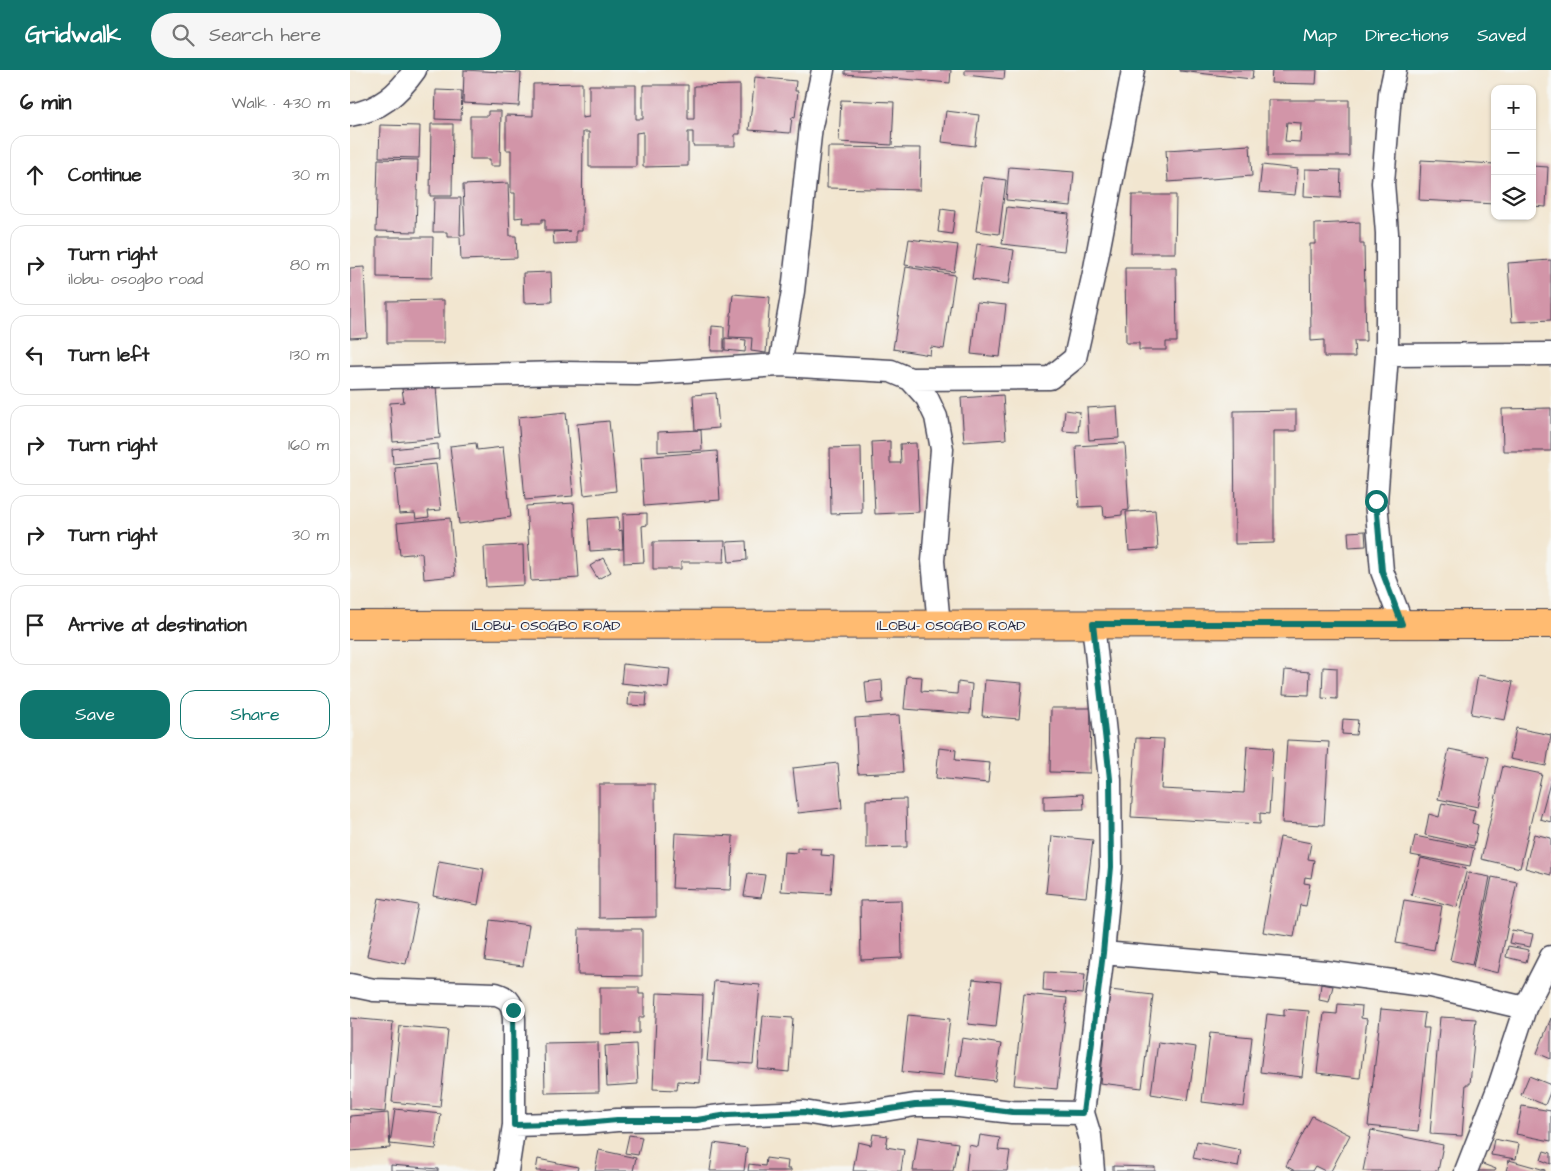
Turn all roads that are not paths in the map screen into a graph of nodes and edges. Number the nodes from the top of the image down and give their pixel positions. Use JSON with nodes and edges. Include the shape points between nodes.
{"nodes":[{"id":1,"x":415,"y":70,"type":"edge"},
{"id":2,"x":823,"y":70,"type":"edge"},
{"id":3,"x":1133,"y":70,"type":"edge"},
{"id":4,"x":1395,"y":70,"type":"edge"},
{"id":5,"x":350,"y":115,"type":"edge"},
{"id":6,"x":1551,"y":354,"type":"edge"},
{"id":7,"x":1387,"y":355,"type":"junction"},
{"id":8,"x":780,"y":365,"type":"junction"},
{"id":9,"x":350,"y":378,"type":"edge"},
{"id":10,"x":910,"y":379,"type":"junction"},
{"id":11,"x":1093,"y":624,"type":"junction"},
{"id":12,"x":1402,"y":624,"type":"junction"},
{"id":13,"x":1551,"y":624,"type":"edge"},
{"id":14,"x":350,"y":625,"type":"edge"},
{"id":15,"x":939,"y":625,"type":"junction"},
{"id":16,"x":1103,"y":953,"type":"junction"},
{"id":17,"x":1551,"y":957,"type":"edge"},
{"id":18,"x":350,"y":985,"type":"edge"},
{"id":19,"x":1525,"y":1008,"type":"junction"},
{"id":20,"x":1083,"y":1113,"type":"junction"},
{"id":21,"x":514,"y":1125,"type":"junction"},
{"id":22,"x":507,"y":1171,"type":"edge"},
{"id":23,"x":1094,"y":1171,"type":"edge"},
{"id":24,"x":1466,"y":1171,"type":"edge"}],
"edges":[{"from":1,"to":5,"type":"street","via":[[401,89],[381,104]]},
{"from":2,"to":8,"type":"street","via":[[811,126],[793,291]]},
{"from":3,"to":10,"type":"street","via":[[1075,358],[1050,378]]},
{"from":4,"to":7,"type":"street","via":[[1390,93],[1384,183]]},
{"from":6,"to":7,"type":"street"},
{"from":7,"to":12,"type":"street","via":[[1376,501],[1382,571]]},
{"from":8,"to":9,"type":"street","via":[[637,374]]},
{"from":8,"to":10,"type":"street","via":[[891,371]]},
{"from":10,"to":15,"type":"street","via":[[928,398],[936,417],[942,449],[933,560]]},
{"from":11,"to":12,"type":"main road","name":"ILOBU- OSOGBO ROAD"},
{"from":11,"to":15,"type":"main road","name":"ILOBU- OSOGBO ROAD"},
{"from":11,"to":16,"type":"street","via":[[1110,779],[1111,867]]},
{"from":12,"to":13,"type":"main road","name":"ILOBU- OSOGBO ROAD"},
{"from":14,"to":15,"type":"main road","name":"ILOBU- OSOGBO ROAD"},
{"from":16,"to":19,"type":"street","via":[[1325,972],[1430,986]]},
{"from":16,"to":20,"type":"street"},
{"from":17,"to":19,"type":"street"},
{"from":18,"to":21,"type":"street","via":[[374,990],[496,994],[511,1002]]},
{"from":19,"to":24,"type":"street"},
{"from":20,"to":21,"type":"street","via":[[1012,1112],[951,1104],[915,1105],[828,1116],[804,1112],[728,1115],[697,1120]]},
{"from":20,"to":23,"type":"street","via":[[1090,1136]]},
{"from":21,"to":22,"type":"street"}]}
